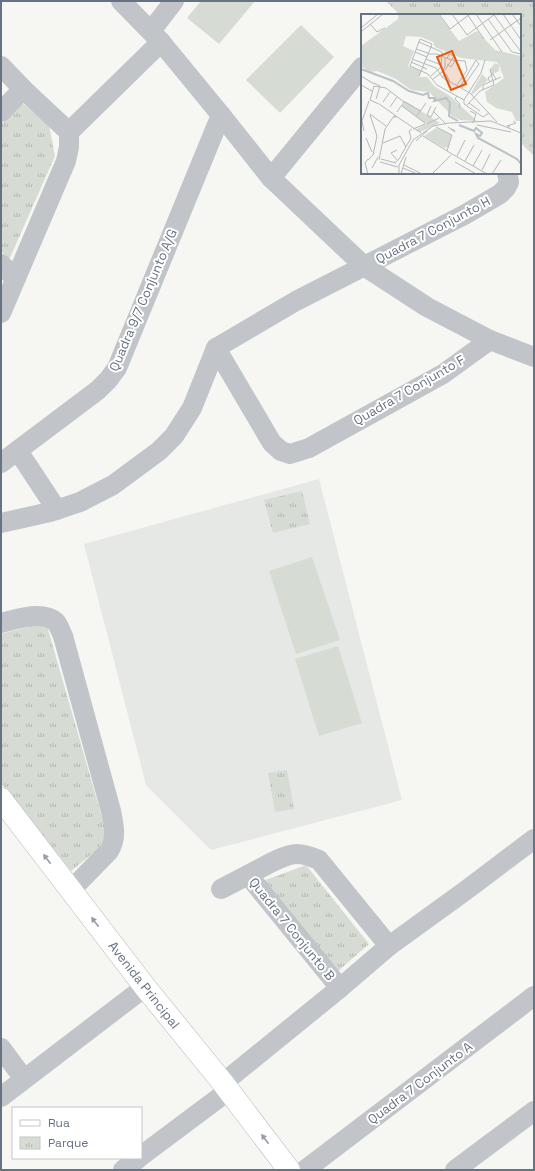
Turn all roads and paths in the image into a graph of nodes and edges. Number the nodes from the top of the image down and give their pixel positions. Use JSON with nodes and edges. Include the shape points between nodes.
{"nodes":[{"id":1,"x":121,"y":1,"type":"edge"},
{"id":2,"x":174,"y":1,"type":"edge"},
{"id":3,"x":156,"y":36,"type":"junction"},
{"id":4,"x":1,"y":66,"type":"edge"},
{"id":5,"x":361,"y":68,"type":"edge"},
{"id":6,"x":23,"y":89,"type":"junction"},
{"id":7,"x":1,"y":112,"type":"edge"},
{"id":8,"x":221,"y":114,"type":"junction"},
{"id":9,"x":69,"y":132,"type":"junction"},
{"id":10,"x":507,"y":174,"type":"edge"},
{"id":11,"x":271,"y":178,"type":"junction"},
{"id":12,"x":1,"y":264,"type":"edge"},
{"id":13,"x":364,"y":266,"type":"junction"},
{"id":14,"x":15,"y":278,"type":"junction"},
{"id":15,"x":1,"y":313,"type":"edge"},
{"id":16,"x":490,"y":340,"type":"junction"},
{"id":17,"x":216,"y":348,"type":"junction"},
{"id":18,"x":534,"y":357,"type":"edge"},
{"id":19,"x":18,"y":451,"type":"junction"},
{"id":20,"x":1,"y":463,"type":"edge"},
{"id":21,"x":57,"y":510,"type":"junction"},
{"id":22,"x":1,"y":523,"type":"edge"},
{"id":23,"x":1,"y":623,"type":"edge"},
{"id":24,"x":1,"y":799,"type":"edge"},
{"id":25,"x":534,"y":839,"type":"edge"},
{"id":26,"x":248,"y":875,"type":"junction"},
{"id":27,"x":221,"y":889,"type":"dead end"},
{"id":28,"x":70,"y":890,"type":"junction"},
{"id":29,"x":389,"y":946,"type":"junction"},
{"id":30,"x":145,"y":987,"type":"junction"},
{"id":31,"x":340,"y":988,"type":"junction"},
{"id":32,"x":534,"y":996,"type":"edge"},
{"id":33,"x":1,"y":1048,"type":"edge"},
{"id":34,"x":24,"y":1079,"type":"junction"},
{"id":35,"x":226,"y":1087,"type":"junction"},
{"id":36,"x":1,"y":1097,"type":"edge"},
{"id":37,"x":531,"y":1118,"type":"edge"},
{"id":38,"x":142,"y":1155,"type":"edge"},
{"id":39,"x":137,"y":1159,"type":"edge"},
{"id":40,"x":123,"y":1170,"type":"edge"},
{"id":41,"x":289,"y":1170,"type":"edge"},
{"id":42,"x":305,"y":1170,"type":"edge"},
{"id":43,"x":456,"y":1170,"type":"edge"}],
"edges":[{"from":1,"to":3,"type":"street"},
{"from":2,"to":3,"type":"street"},
{"from":3,"to":8,"type":"street"},
{"from":3,"to":9,"type":"street"},
{"from":4,"to":6,"type":"street"},
{"from":5,"to":11,"type":"street"},
{"from":6,"to":7,"type":"street"},
{"from":6,"to":9,"type":"street"},
{"from":8,"to":11,"type":"street"},
{"from":8,"to":19,"type":"street","name":"Quadra 9/7 Conjunto A/G","via":[[116,368],[98,390]]},
{"from":9,"to":14,"type":"street","via":[[66,161]]},
{"from":10,"to":13,"type":"street","name":"Quadra 7 Conjunto H","via":[[509,182],[500,194]]},
{"from":11,"to":13,"type":"street"},
{"from":12,"to":14,"type":"street"},
{"from":13,"to":16,"type":"street","via":[[427,307]]},
{"from":13,"to":17,"type":"street","via":[[296,301]]},
{"from":14,"to":15,"type":"street"},
{"from":16,"to":17,"type":"street","name":"Quadra 7 Conjunto F","via":[[443,374],[309,448],[290,454],[281,451],[272,443]]},
{"from":16,"to":18,"type":"street"},
{"from":17,"to":21,"type":"street","via":[[192,408],[174,436],[159,452],[113,485],[80,502]]},
{"from":19,"to":20,"type":"street","name":"Quadra 9/7 Conjunto A/G"},
{"from":19,"to":21,"type":"street"},
{"from":21,"to":22,"type":"street"},
{"from":23,"to":28,"type":"street","via":[[38,616],[48,617],[56,623],[63,636],[111,811],[115,833],[113,845]]},
{"from":28,"to":24,"type":"street","name":"Avenida Principal","one_way":true},
{"from":25,"to":29,"type":"street"},
{"from":26,"to":27,"type":"street","name":"Quadra 7 Conjunto B"},
{"from":26,"to":29,"type":"street","via":[[288,855],[306,855],[319,860]]},
{"from":26,"to":31,"type":"street","name":"Quadra 7 Conjunto B"},
{"from":30,"to":28,"type":"street","name":"Avenida Principal","one_way":true},
{"from":29,"to":31,"type":"street"},
{"from":30,"to":34,"type":"street"},
{"from":30,"to":35,"type":"street","name":"Avenida Principal"},
{"from":31,"to":35,"type":"street"},
{"from":32,"to":42,"type":"street","name":"Quadra 7 Conjunto A"},
{"from":33,"to":34,"type":"street"},
{"from":34,"to":36,"type":"street"},
{"from":35,"to":38,"type":"street"},
{"from":41,"to":35,"type":"street","name":"Avenida Principal","one_way":true},
{"from":37,"to":43,"type":"street"},
{"from":39,"to":40,"type":"street"}]}
